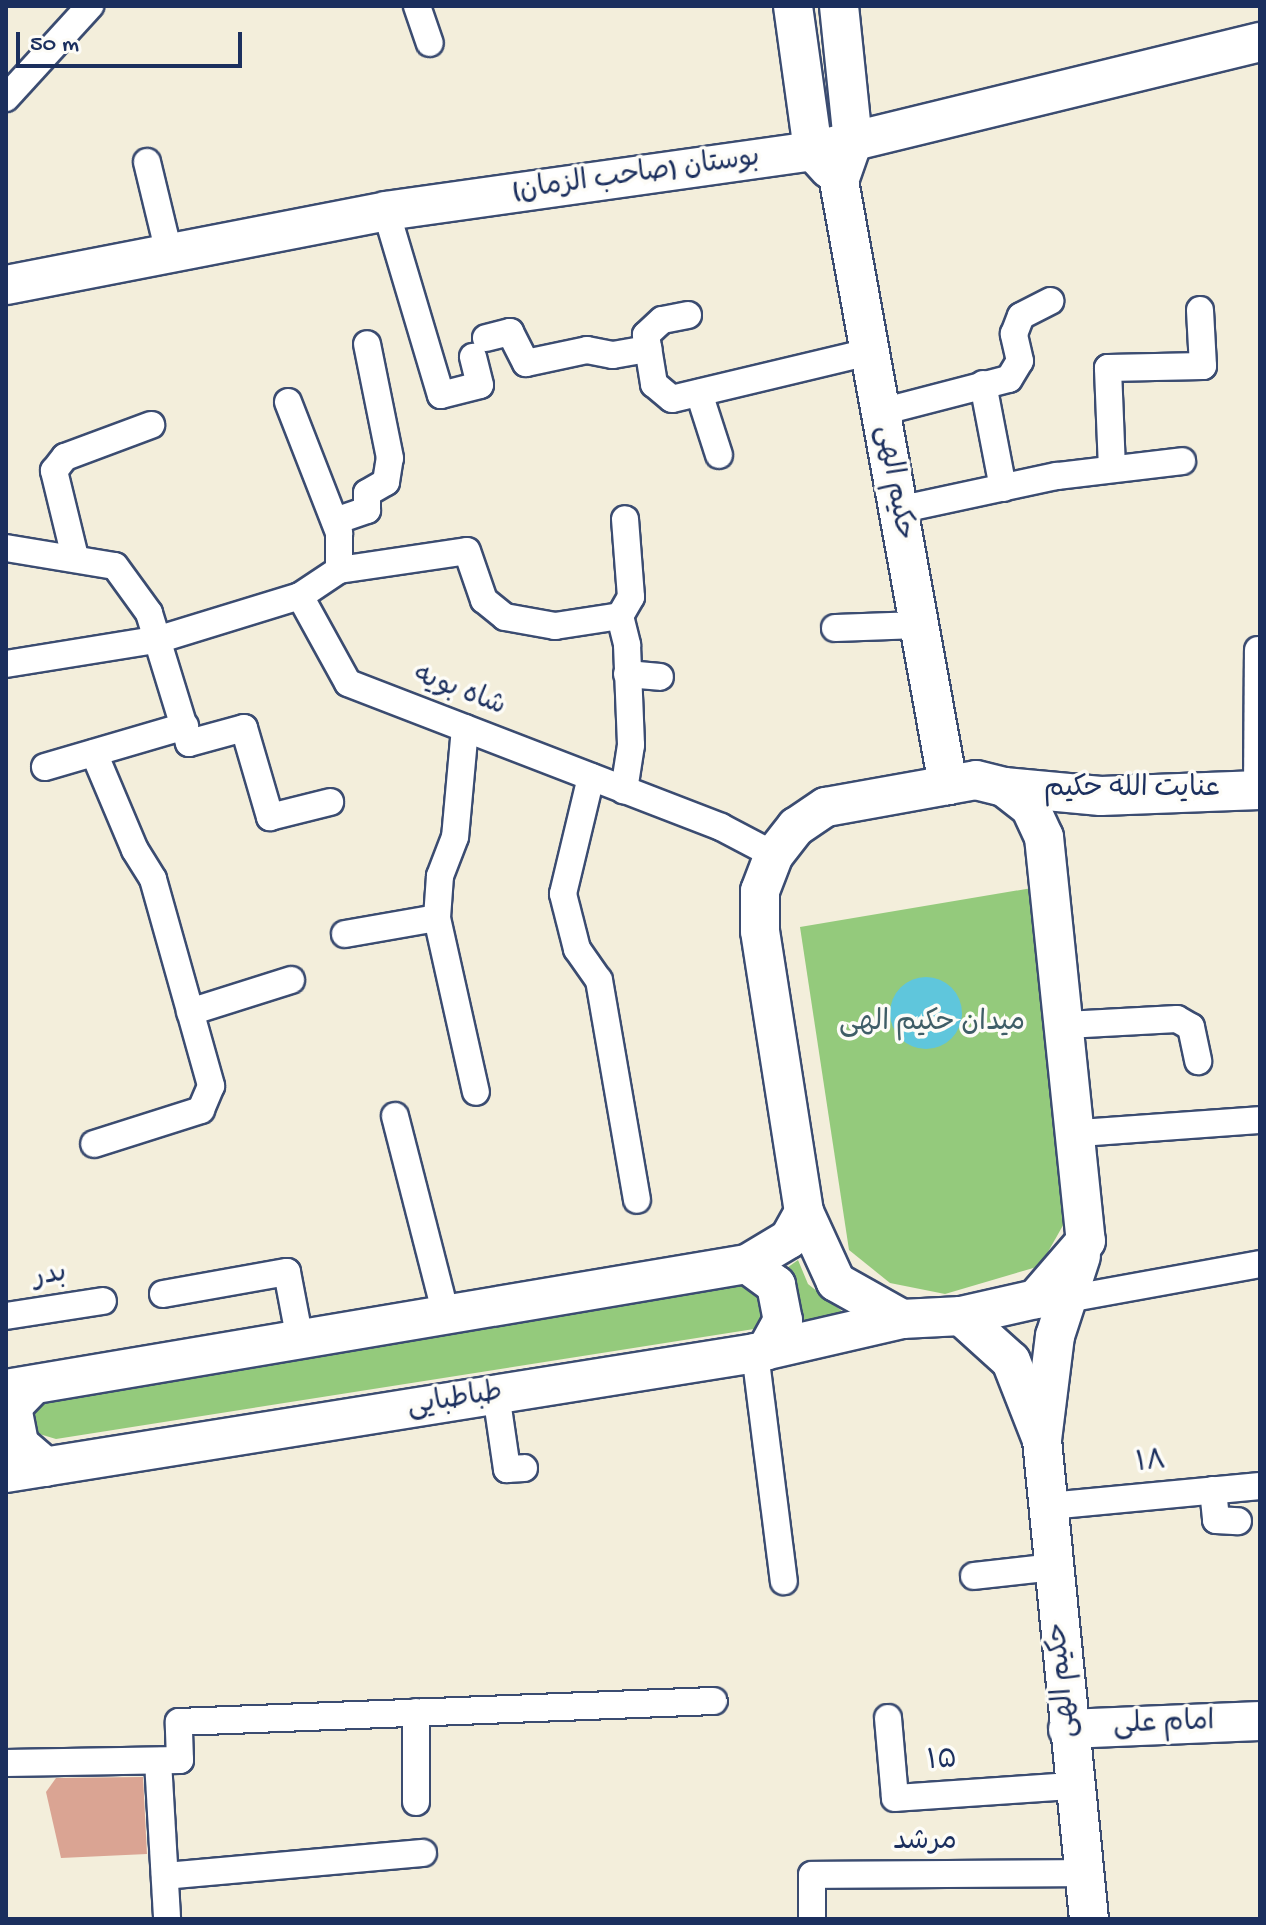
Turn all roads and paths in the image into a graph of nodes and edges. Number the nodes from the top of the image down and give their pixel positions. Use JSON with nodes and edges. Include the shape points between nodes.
{"nodes":[{"id":1,"x":90,"y":6,"type":"edge"},
{"id":2,"x":417,"y":6,"type":"edge"},
{"id":3,"x":793,"y":6,"type":"edge"},
{"id":4,"x":839,"y":6,"type":"edge"},
{"id":5,"x":1260,"y":42,"type":"edge"},
{"id":6,"x":430,"y":43,"type":"dead end"},
{"id":7,"x":6,"y":98,"type":"edge"},
{"id":8,"x":853,"y":141,"type":"junction"},
{"id":9,"x":813,"y":151,"type":"junction"},
{"id":10,"x":147,"y":162,"type":"dead end"},
{"id":11,"x":839,"y":181,"type":"junction"},
{"id":12,"x":386,"y":211,"type":"junction"},
{"id":13,"x":169,"y":253,"type":"junction"},
{"id":14,"x":6,"y":285,"type":"edge"},
{"id":15,"x":1050,"y":301,"type":"dead end"},
{"id":16,"x":1200,"y":310,"type":"dead end"},
{"id":17,"x":688,"y":315,"type":"dead end"},
{"id":18,"x":367,"y":344,"type":"dead end"},
{"id":19,"x":648,"y":349,"type":"junction"},
{"id":20,"x":870,"y":352,"type":"junction"},
{"id":21,"x":983,"y":384,"type":"junction"},
{"id":22,"x":699,"y":393,"type":"junction"},
{"id":23,"x":288,"y":402,"type":"dead end"},
{"id":24,"x":881,"y":412,"type":"junction"},
{"id":25,"x":151,"y":425,"type":"dead end"},
{"id":26,"x":719,"y":455,"type":"dead end"},
{"id":27,"x":1182,"y":461,"type":"dead end"},
{"id":28,"x":1112,"y":469,"type":"junction"},
{"id":29,"x":1003,"y":488,"type":"junction"},
{"id":30,"x":898,"y":510,"type":"junction"},
{"id":31,"x":625,"y":519,"type":"dead end"},
{"id":32,"x":335,"y":521,"type":"junction"},
{"id":33,"x":6,"y":548,"type":"edge"},
{"id":34,"x":75,"y":557,"type":"junction"},
{"id":35,"x":339,"y":570,"type":"junction"},
{"id":36,"x":300,"y":596,"type":"junction"},
{"id":37,"x":620,"y":616,"type":"junction"},
{"id":38,"x":919,"y":625,"type":"junction"},
{"id":39,"x":835,"y":628,"type":"dead end"},
{"id":40,"x":160,"y":639,"type":"junction"},
{"id":41,"x":1258,"y":650,"type":"dead end"},
{"id":42,"x":6,"y":664,"type":"edge"},
{"id":43,"x":627,"y":674,"type":"junction"},
{"id":44,"x":660,"y":677,"type":"dead end"},
{"id":45,"x":185,"y":726,"type":"junction"},
{"id":46,"x":465,"y":728,"type":"junction"},
{"id":47,"x":94,"y":753,"type":"junction"},
{"id":48,"x":45,"y":767,"type":"dead end"},
{"id":49,"x":591,"y":777,"type":"junction"},
{"id":50,"x":948,"y":785,"type":"junction"},
{"id":51,"x":1004,"y":787,"type":"junction"},
{"id":52,"x":624,"y":790,"type":"junction"},
{"id":53,"x":1259,"y":790,"type":"edge"},
{"id":54,"x":330,"y":802,"type":"dead end"},
{"id":55,"x":774,"y":855,"type":"junction"},
{"id":56,"x":437,"y":918,"type":"junction"},
{"id":57,"x":345,"y":934,"type":"dead end"},
{"id":58,"x":291,"y":980,"type":"dead end"},
{"id":59,"x":190,"y":1012,"type":"junction"},
{"id":60,"x":1066,"y":1025,"type":"junction"},
{"id":61,"x":1198,"y":1061,"type":"dead end"},
{"id":62,"x":476,"y":1092,"type":"dead end"},
{"id":63,"x":395,"y":1116,"type":"dead end"},
{"id":64,"x":1260,"y":1120,"type":"edge"},
{"id":65,"x":1079,"y":1133,"type":"junction"},
{"id":66,"x":94,"y":1144,"type":"dead end"},
{"id":67,"x":637,"y":1200,"type":"dead end"},
{"id":68,"x":804,"y":1212,"type":"junction"},
{"id":69,"x":1086,"y":1241,"type":"junction"},
{"id":70,"x":747,"y":1264,"type":"junction"},
{"id":71,"x":1260,"y":1264,"type":"edge"},
{"id":72,"x":163,"y":1294,"type":"dead end"},
{"id":73,"x":1068,"y":1299,"type":"junction"},
{"id":74,"x":103,"y":1301,"type":"dead end"},
{"id":75,"x":446,"y":1315,"type":"junction"},
{"id":76,"x":6,"y":1316,"type":"edge"},
{"id":77,"x":961,"y":1316,"type":"junction"},
{"id":78,"x":902,"y":1319,"type":"junction"},
{"id":79,"x":300,"y":1340,"type":"junction"},
{"id":80,"x":760,"y":1352,"type":"junction"},
{"id":81,"x":19,"y":1387,"type":"edge"},
{"id":82,"x":496,"y":1394,"type":"junction"},
{"id":83,"x":1042,"y":1440,"type":"junction"},
{"id":84,"x":45,"y":1467,"type":"junction"},
{"id":85,"x":524,"y":1468,"type":"dead end"},
{"id":86,"x":6,"y":1473,"type":"edge"},
{"id":87,"x":1260,"y":1486,"type":"edge"},
{"id":88,"x":1213,"y":1490,"type":"junction"},
{"id":89,"x":1049,"y":1506,"type":"junction"},
{"id":90,"x":1238,"y":1521,"type":"dead end"},
{"id":91,"x":1054,"y":1567,"type":"junction"},
{"id":92,"x":974,"y":1576,"type":"dead end"},
{"id":93,"x":784,"y":1581,"type":"dead end"},
{"id":94,"x":714,"y":1701,"type":"dead end"},
{"id":95,"x":416,"y":1712,"type":"junction"},
{"id":96,"x":888,"y":1718,"type":"dead end"},
{"id":97,"x":1260,"y":1721,"type":"edge"},
{"id":98,"x":1260,"y":1747,"type":"edge"},
{"id":99,"x":1070,"y":1756,"type":"junction"},
{"id":100,"x":158,"y":1761,"type":"junction"},
{"id":101,"x":6,"y":1763,"type":"edge"},
{"id":102,"x":416,"y":1802,"type":"dead end"},
{"id":103,"x":423,"y":1853,"type":"dead end"},
{"id":104,"x":1082,"y":1873,"type":"junction"},
{"id":105,"x":165,"y":1876,"type":"junction"},
{"id":106,"x":167,"y":1919,"type":"edge"},
{"id":107,"x":812,"y":1919,"type":"edge"},
{"id":108,"x":1089,"y":1919,"type":"edge"}],
"edges":[{"from":1,"to":7,"type":"street"},
{"from":2,"to":6,"type":"street"},
{"from":3,"to":9,"type":"main road"},
{"from":4,"to":8,"type":"main road"},
{"from":5,"to":8,"type":"main road","name":"بوستان (صاحب الزمان)"},
{"from":8,"to":9,"type":"main road","name":"بوستان (صاحب الزمان)"},
{"from":8,"to":11,"type":"main road"},
{"from":9,"to":11,"type":"main road"},
{"from":9,"to":12,"type":"main road","name":"بوستان (صاحب الزمان)"},
{"from":10,"to":13,"type":"street"},
{"from":11,"to":20,"type":"main road","name":"حکیم الهی"},
{"from":12,"to":13,"type":"main road","name":"بوستان (صاحب الزمان)"},
{"from":12,"to":19,"type":"street","via":[[441,395],[480,385],[480,348],[510,332],[526,363],[587,350],[613,355]]},
{"from":13,"to":14,"type":"main road","name":"بوستان (صاحب الزمان)"},
{"from":15,"to":21,"type":"street","via":[[1021,316],[1014,334],[1020,361],[1009,379]]},
{"from":16,"to":28,"type":"street","via":[[1203,366],[1108,368]]},
{"from":17,"to":19,"type":"street","via":[[662,320],[646,335]]},
{"from":18,"to":32,"type":"street","via":[[390,458],[386,482],[367,493],[367,510]]},
{"from":19,"to":22,"type":"street","via":[[654,384],[672,399]]},
{"from":20,"to":22,"type":"street"},
{"from":20,"to":24,"type":"main road","name":"حکیم الهی"},
{"from":21,"to":24,"type":"street"},
{"from":21,"to":29,"type":"street"},
{"from":22,"to":26,"type":"street"},
{"from":23,"to":32,"type":"street"},
{"from":24,"to":30,"type":"main road","name":"حکیم الهی"},
{"from":25,"to":34,"type":"street","via":[[65,457],[54,471]]},
{"from":27,"to":28,"type":"street"},
{"from":28,"to":29,"type":"street"},
{"from":29,"to":30,"type":"street"},
{"from":30,"to":38,"type":"main road","name":"حکیم الهی"},
{"from":31,"to":37,"type":"street","via":[[631,597]]},
{"from":32,"to":35,"type":"street"},
{"from":33,"to":34,"type":"street"},
{"from":34,"to":40,"type":"street","via":[[115,566],[149,613]]},
{"from":35,"to":36,"type":"street"},
{"from":35,"to":37,"type":"street","via":[[467,551],[484,600],[505,617],[555,626]]},
{"from":36,"to":40,"type":"street"},
{"from":36,"to":46,"type":"street","name":"شاه بویه","via":[[348,683]]},
{"from":37,"to":43,"type":"street"},
{"from":38,"to":39,"type":"street"},
{"from":38,"to":50,"type":"main road","name":"حکیم الهی"},
{"from":40,"to":42,"type":"street"},
{"from":40,"to":45,"type":"street"},
{"from":41,"to":53,"type":"street"},
{"from":43,"to":44,"type":"street"},
{"from":43,"to":52,"type":"street","via":[[631,745]]},
{"from":45,"to":47,"type":"street"},
{"from":45,"to":54,"type":"street","via":[[189,743],[244,728],[270,817]]},
{"from":46,"to":49,"type":"street","name":"شاه بویه"},
{"from":46,"to":56,"type":"street","via":[[455,837],[440,876]]},
{"from":47,"to":48,"type":"street"},
{"from":47,"to":59,"type":"street","via":[[153,879]]},
{"from":49,"to":52,"type":"street","name":"شاه بویه"},
{"from":49,"to":67,"type":"street","via":[[563,894],[577,949],[599,980]]},
{"from":50,"to":51,"type":"main road","via":[[976,780]]},
{"from":50,"to":55,"type":"main road","via":[[826,807],[796,827]]},
{"from":51,"to":53,"type":"main road","name":"عنایت الله حکیم","via":[[1101,796]]},
{"from":51,"to":60,"type":"main road","via":[[1030,807],[1044,837]]},
{"from":52,"to":55,"type":"street","name":"شاه بویه","via":[[721,827]]},
{"from":55,"to":68,"type":"main road","via":[[760,891],[760,931]]},
{"from":56,"to":57,"type":"street"},
{"from":56,"to":62,"type":"street"},
{"from":58,"to":59,"type":"street"},
{"from":59,"to":66,"type":"street","via":[[211,1086],[201,1110]]},
{"from":60,"to":61,"type":"street","via":[[1177,1019],[1191,1027]]},
{"from":60,"to":65,"type":"main road"},
{"from":63,"to":75,"type":"street"},
{"from":64,"to":65,"type":"street"},
{"from":65,"to":69,"type":"main road"},
{"from":68,"to":70,"type":"main road","via":[[789,1239]]},
{"from":68,"to":78,"type":"main road","via":[[836,1282]]},
{"from":69,"to":73,"type":"main road"},
{"from":69,"to":77,"type":"main road","via":[[1036,1299]]},
{"from":70,"to":75,"type":"main road"},
{"from":70,"to":80,"type":"main road","via":[[776,1285],[783,1320]]},
{"from":71,"to":73,"type":"street"},
{"from":72,"to":79,"type":"street","via":[[287,1272]]},
{"from":73,"to":83,"type":"main road","via":[[1055,1336]]},
{"from":74,"to":76,"type":"street","name":"بدر"},
{"from":75,"to":79,"type":"main road"},
{"from":77,"to":78,"type":"main road"},
{"from":77,"to":83,"type":"main road","via":[[1011,1361]]},
{"from":78,"to":80,"type":"main road","name":"طباطبایی"},
{"from":79,"to":81,"type":"main road"},
{"from":80,"to":82,"type":"main road","name":"طباطبایی"},
{"from":80,"to":93,"type":"street"},
{"from":81,"to":84,"type":"main road","via":[[12,1407],[19,1444]]},
{"from":82,"to":84,"type":"main road","name":"طباطبایی"},
{"from":82,"to":85,"type":"street","via":[[507,1469]]},
{"from":83,"to":89,"type":"main road","name":"حکیم الهی"},
{"from":84,"to":86,"type":"main road","name":"طباطبایی"},
{"from":87,"to":88,"type":"street","name":"۱۸"},
{"from":88,"to":89,"type":"street","name":"۱۸"},
{"from":88,"to":90,"type":"street","via":[[1216,1520]]},
{"from":89,"to":91,"type":"main road","name":"حکیم الهی"},
{"from":91,"to":92,"type":"street"},
{"from":91,"to":99,"type":"main road","name":"حکیم الهی"},
{"from":94,"to":95,"type":"street"},
{"from":95,"to":100,"type":"street","via":[[179,1722],[180,1760]]},
{"from":95,"to":102,"type":"street"},
{"from":96,"to":99,"type":"street","name":"۱۵","via":[[895,1798]]},
{"from":97,"to":99,"type":"main road","name":"امام علی"},
{"from":98,"to":99,"type":"main road"},
{"from":99,"to":104,"type":"main road","name":"حکیم الهی"},
{"from":100,"to":101,"type":"street"},
{"from":100,"to":105,"type":"street"},
{"from":103,"to":105,"type":"street"},
{"from":104,"to":107,"type":"street","name":"مرشد","via":[[812,1875]]},
{"from":104,"to":108,"type":"main road","name":"حکیم الهی"},
{"from":105,"to":106,"type":"street"}]}
